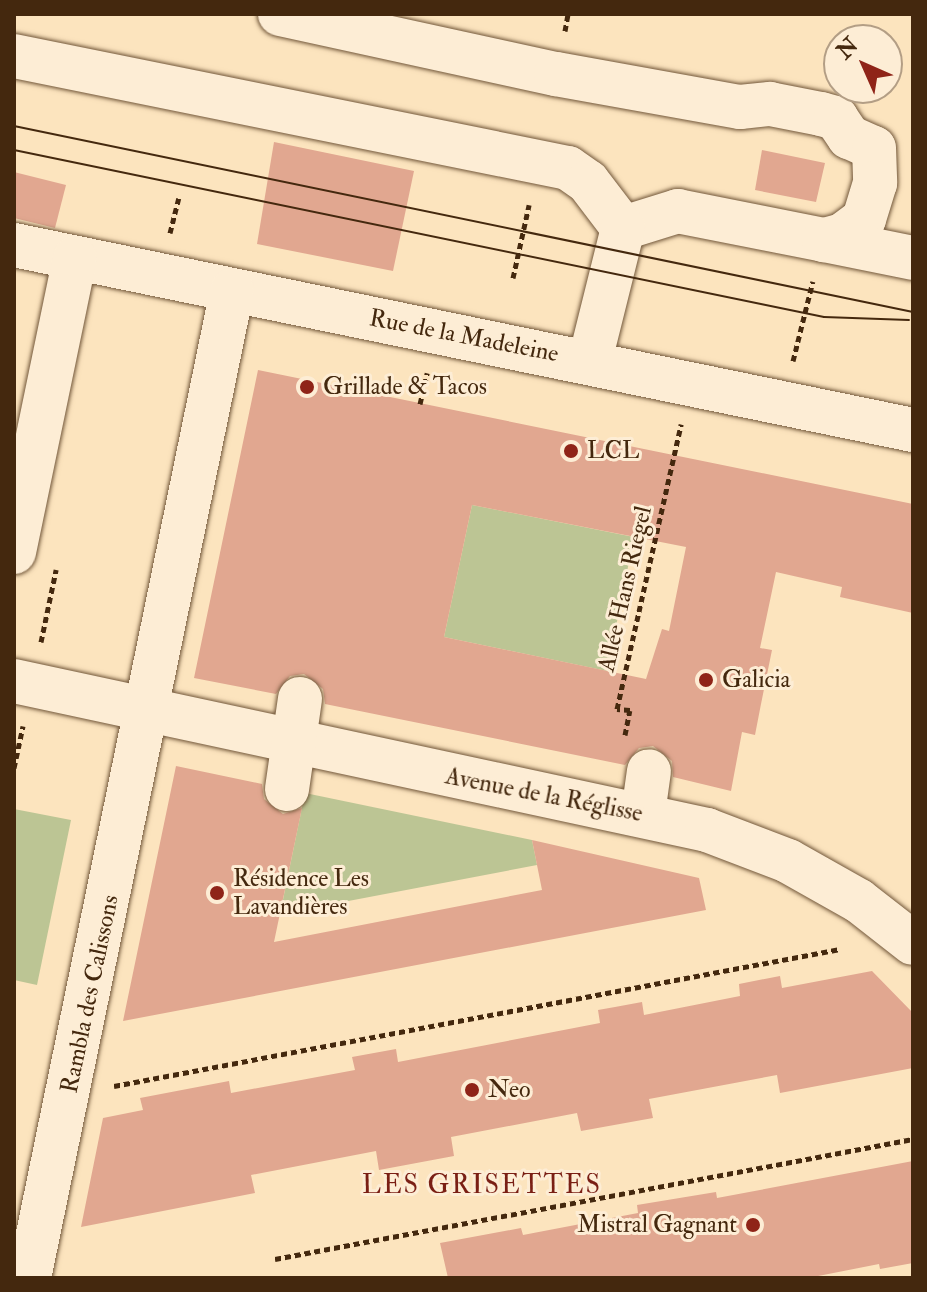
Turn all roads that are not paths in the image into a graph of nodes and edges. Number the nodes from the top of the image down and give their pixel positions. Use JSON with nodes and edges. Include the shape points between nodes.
{"nodes":[{"id":1,"x":280,"y":14,"type":"edge"},
{"id":2,"x":14,"y":56,"type":"edge"},
{"id":3,"x":623,"y":228,"type":"junction"},
{"id":4,"x":824,"y":240,"type":"junction"},
{"id":5,"x":14,"y":245,"type":"edge"},
{"id":6,"x":75,"y":258,"type":"junction"},
{"id":7,"x":913,"y":258,"type":"edge"},
{"id":8,"x":232,"y":291,"type":"junction"},
{"id":9,"x":590,"y":360,"type":"junction"},
{"id":10,"x":913,"y":430,"type":"edge"},
{"id":11,"x":14,"y":552,"type":"edge"},
{"id":12,"x":14,"y":681,"type":"edge"},
{"id":13,"x":300,"y":699,"type":"dead end"},
{"id":14,"x":149,"y":710,"type":"junction"},
{"id":15,"x":296,"y":743,"type":"junction"},
{"id":16,"x":637,"y":756,"type":"road end"},
{"id":17,"x":287,"y":789,"type":"dead end"},
{"id":18,"x":643,"y":814,"type":"junction"},
{"id":19,"x":908,"y":929,"type":"edge"},
{"id":20,"x":29,"y":1278,"type":"edge"}],
"edges":[{"from":1,"to":4,"type":"street","via":[[740,107],[770,104],[836,118],[845,134],[874,148],[875,183],[864,219],[843,235]]},
{"from":2,"to":3,"type":"street","via":[[539,159],[568,168],[588,182]]},
{"from":3,"to":4,"type":"street","via":[[678,211]]},
{"from":3,"to":9,"type":"street"},
{"from":4,"to":7,"type":"street"},
{"from":5,"to":6,"type":"street","name":"Rue de la Madeleine"},
{"from":6,"to":8,"type":"street","name":"Rue de la Madeleine"},
{"from":6,"to":11,"type":"street"},
{"from":8,"to":9,"type":"street","name":"Rue de la Madeleine"},
{"from":8,"to":14,"type":"street","name":"Rambla des Calissons"},
{"from":9,"to":10,"type":"street","name":"Rue de la Madeleine"},
{"from":12,"to":14,"type":"street"},
{"from":13,"to":15,"type":"street"},
{"from":14,"to":15,"type":"street","name":"Avenue de la Réglisse"},
{"from":14,"to":20,"type":"street","name":"Rambla des Calissons"},
{"from":15,"to":17,"type":"street"},
{"from":15,"to":18,"type":"street","name":"Avenue de la Réglisse"},
{"from":16,"to":18,"type":"street"},
{"from":18,"to":19,"type":"street","name":"Avenue de la Réglisse","via":[[774,854]]}]}
